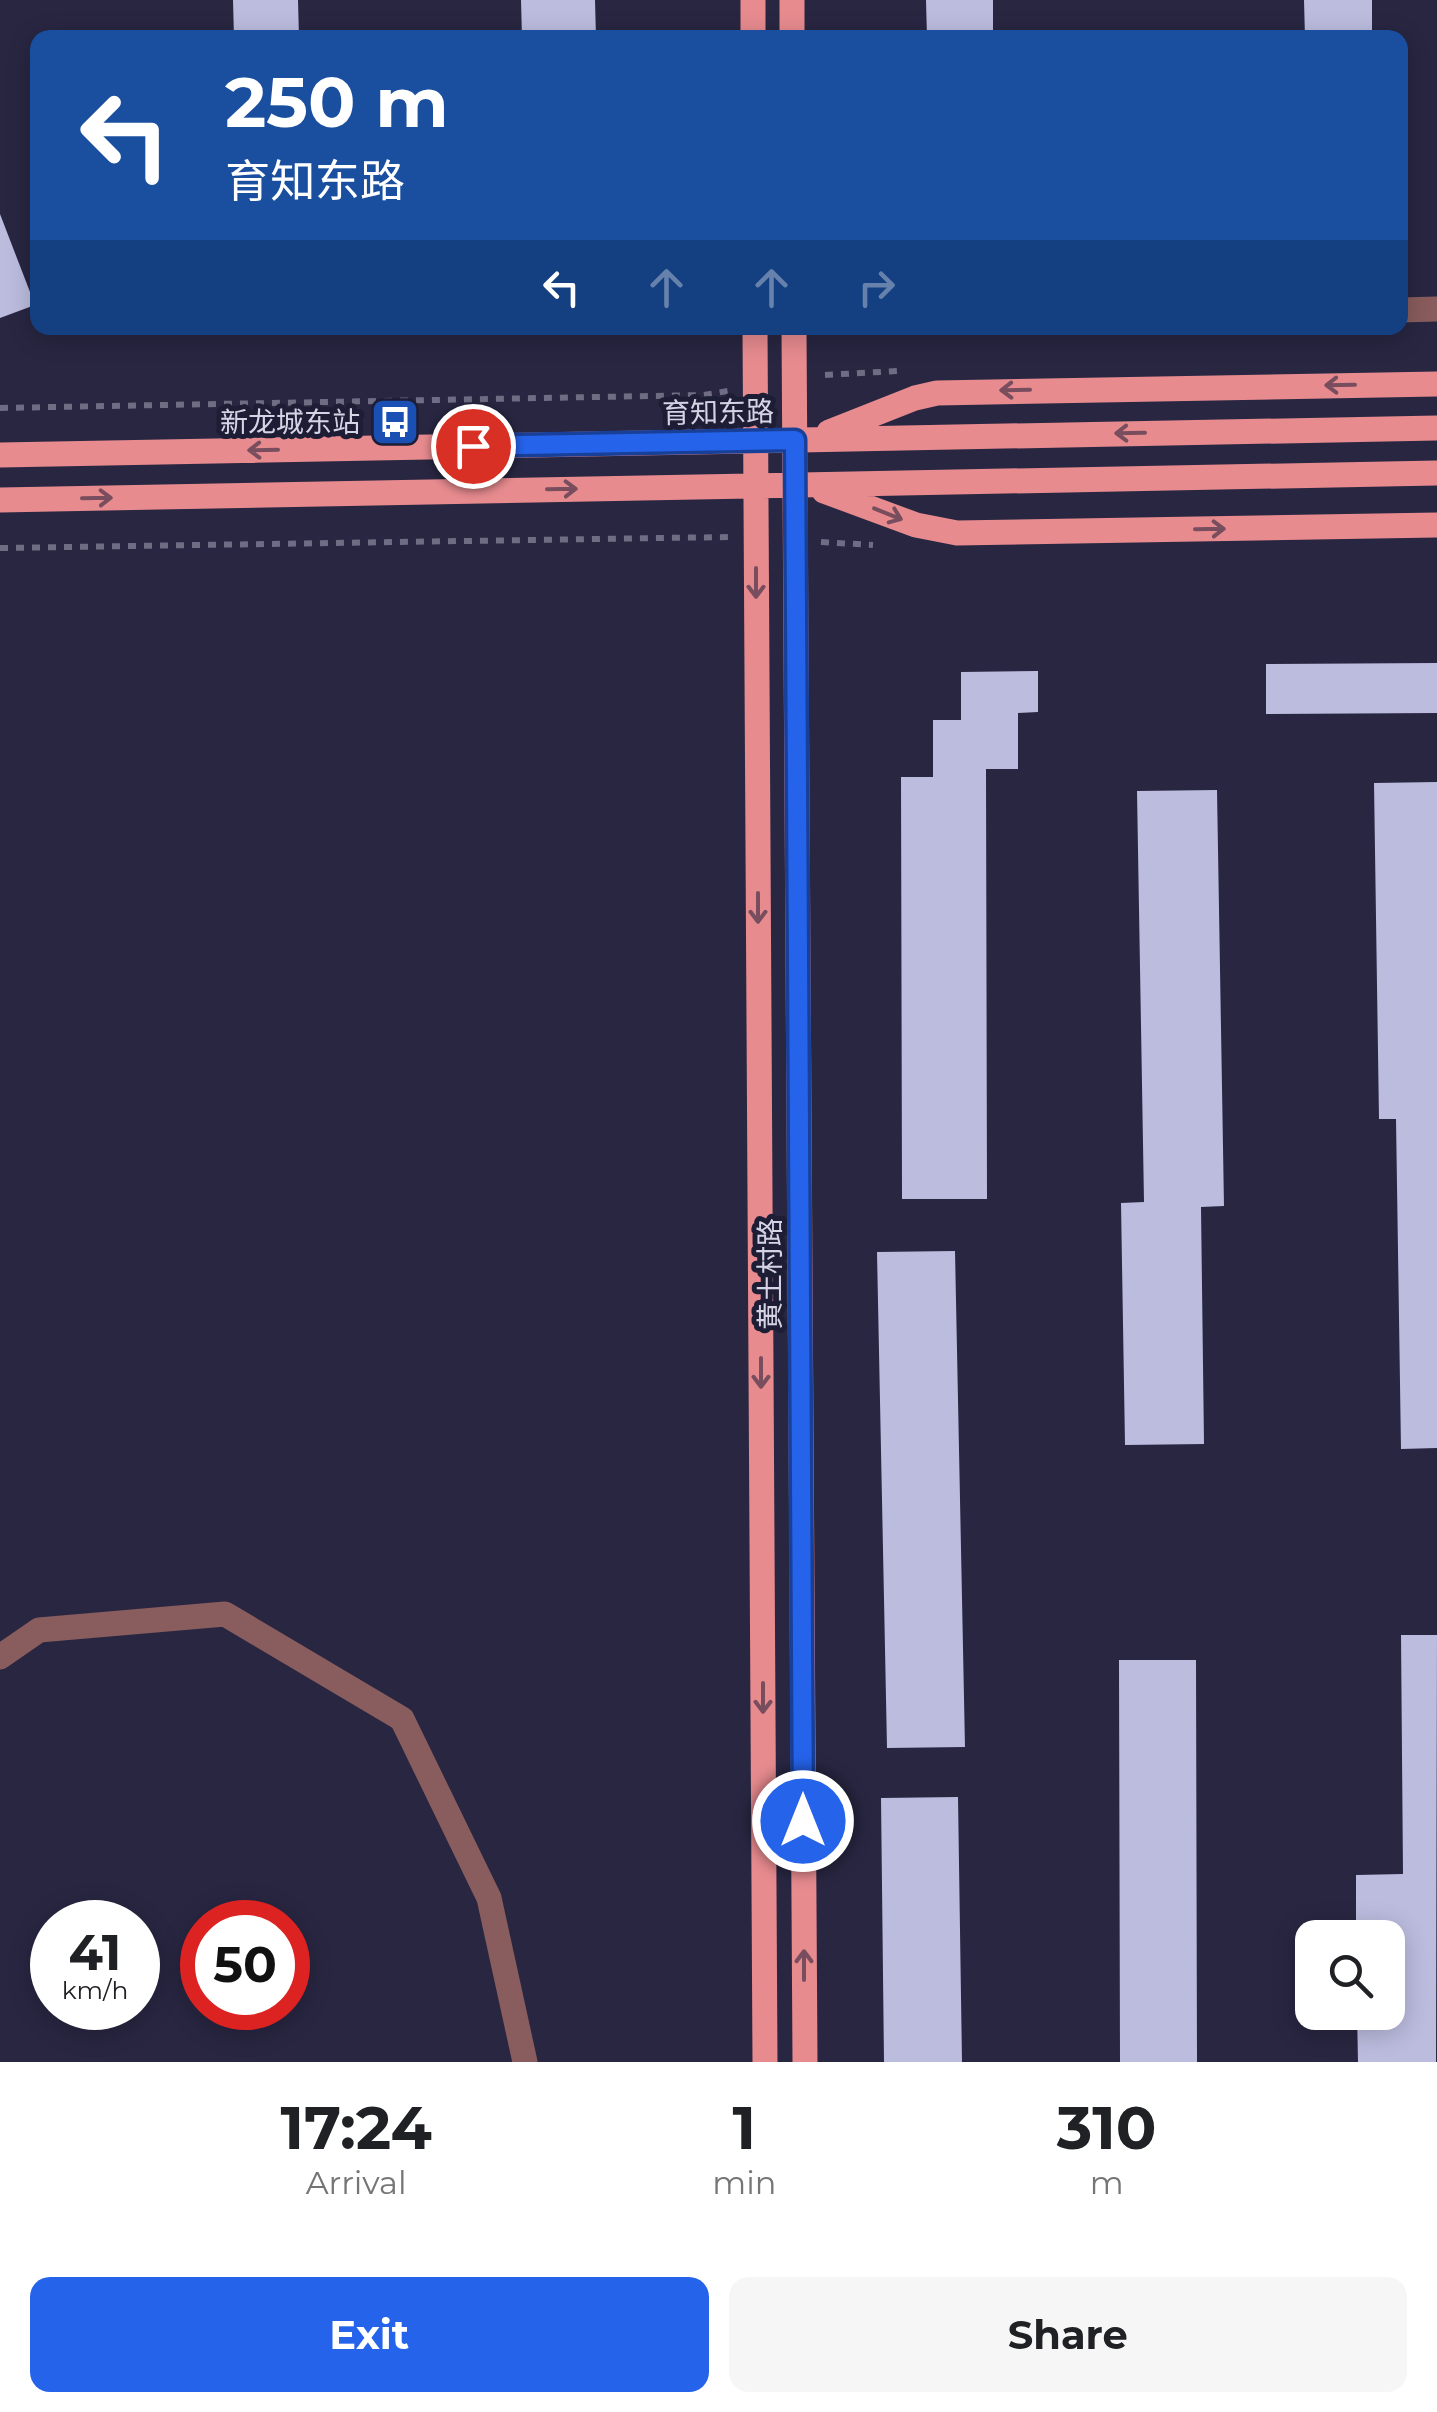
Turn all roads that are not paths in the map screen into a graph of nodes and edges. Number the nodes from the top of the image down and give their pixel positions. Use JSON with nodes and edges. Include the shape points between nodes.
{"nodes":[{"id":1,"x":753,"y":0,"type":"edge"},
{"id":2,"x":792,"y":0,"type":"edge"},
{"id":3,"x":753,"y":30,"type":"edge"},
{"id":4,"x":792,"y":30,"type":"edge"},
{"id":5,"x":1437,"y":309,"type":"edge"},
{"id":6,"x":1408,"y":310,"type":"edge"},
{"id":7,"x":754,"y":335,"type":"edge"},
{"id":8,"x":794,"y":335,"type":"edge"},
{"id":9,"x":1437,"y":384,"type":"edge"},
{"id":10,"x":1437,"y":428,"type":"edge"},
{"id":11,"x":795,"y":440,"type":"junction"},
{"id":12,"x":755,"y":441,"type":"junction"},
{"id":13,"x":0,"y":455,"type":"edge"},
{"id":14,"x":1437,"y":473,"type":"edge"},
{"id":15,"x":795,"y":485,"type":"junction"},
{"id":16,"x":756,"y":486,"type":"junction"},
{"id":17,"x":0,"y":500,"type":"edge"},
{"id":18,"x":1437,"y":525,"type":"edge"},
{"id":19,"x":0,"y":1658,"type":"edge"},
{"id":20,"x":525,"y":2062,"type":"edge"},
{"id":21,"x":765,"y":2062,"type":"edge"},
{"id":22,"x":804,"y":2062,"type":"edge"}],
"edges":[{"from":1,"to":3,"type":"main road"},
{"from":2,"to":4,"type":"main road"},
{"from":5,"to":6,"type":"street"},
{"from":7,"to":12,"type":"main road","name":"黄土村路"},
{"from":8,"to":11,"type":"main road","name":"黄土村路"},
{"from":9,"to":11,"type":"main road","one_way":true,"via":[[937,393]]},
{"from":10,"to":11,"type":"main road","name":"育知东路","one_way":true},
{"from":11,"to":12,"type":"main road","name":"育知东路"},
{"from":11,"to":15,"type":"main road","name":"黄土村路"},
{"from":12,"to":13,"type":"main road","name":"育知东路","one_way":true},
{"from":12,"to":16,"type":"main road","name":"黄土村路"},
{"from":14,"to":15,"type":"main road"},
{"from":15,"to":16,"type":"main road"},
{"from":15,"to":18,"type":"main road","one_way":true,"via":[[958,533]]},
{"from":22,"to":15,"type":"main road","name":"黄土村路","one_way":true},
{"from":17,"to":16,"type":"main road","one_way":true},
{"from":16,"to":21,"type":"main road","name":"黄土村路","one_way":true},
{"from":19,"to":20,"type":"street","via":[[39,1630],[225,1614],[402,1719],[489,1898]]}]}
